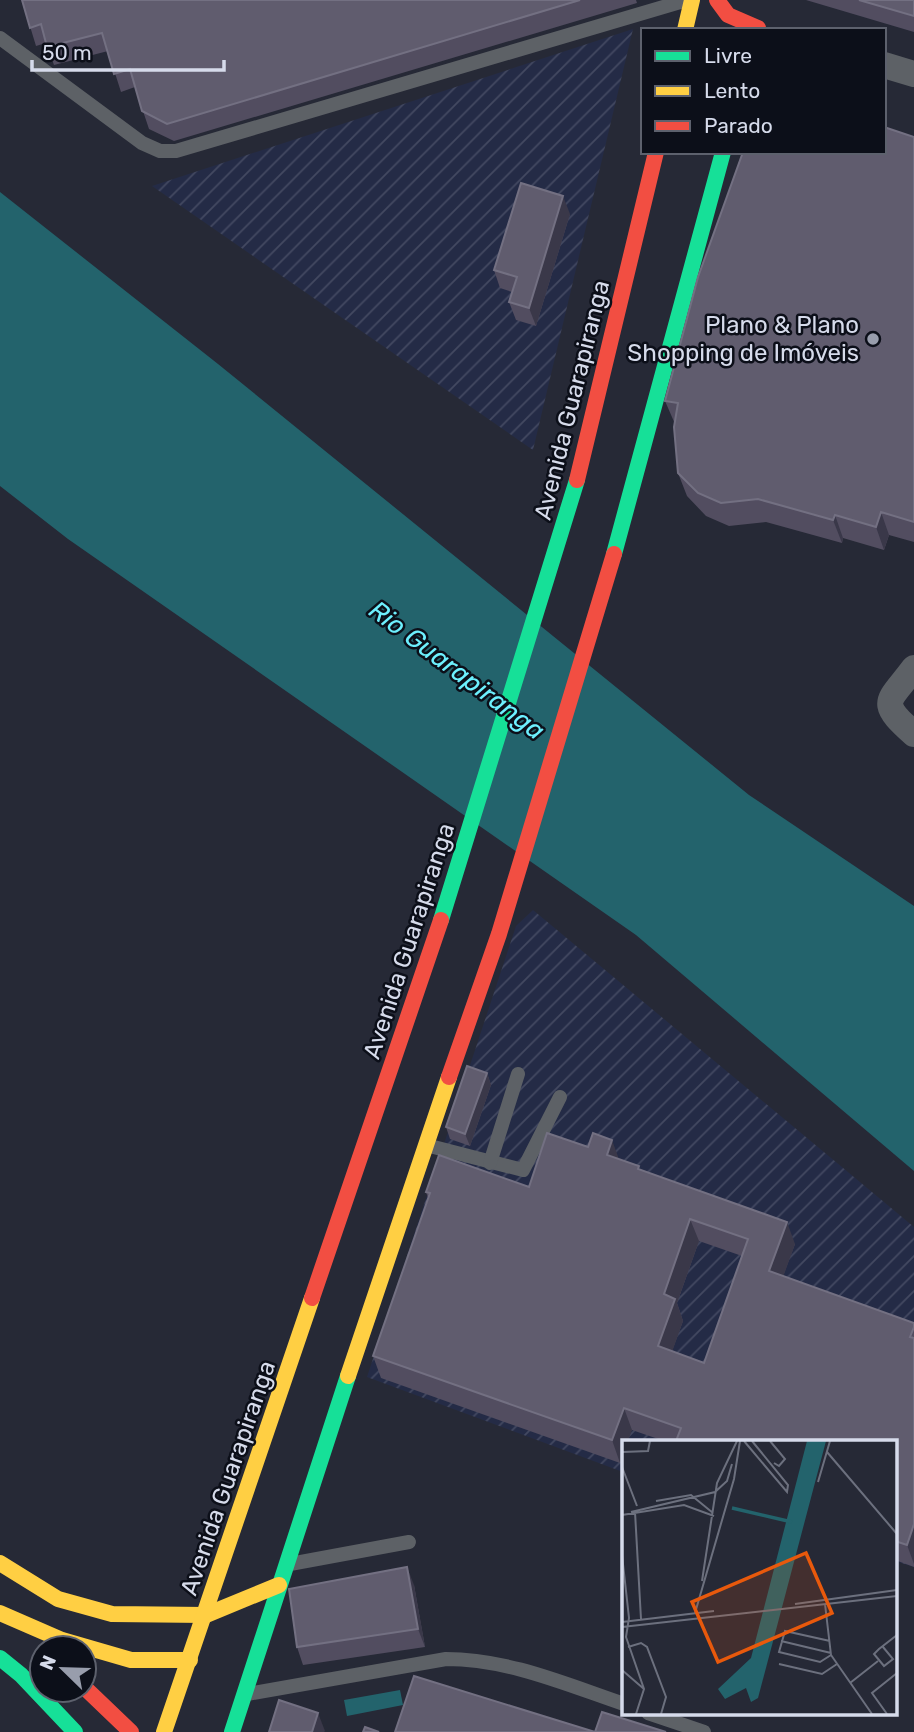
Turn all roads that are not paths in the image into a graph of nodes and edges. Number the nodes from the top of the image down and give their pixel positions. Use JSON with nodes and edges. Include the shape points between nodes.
{"nodes":[{"id":1,"x":690,"y":0,"type":"edge"},
{"id":2,"x":717,"y":0,"type":"edge"},
{"id":3,"x":760,"y":24,"type":"edge"},
{"id":4,"x":685,"y":28,"type":"edge"},
{"id":5,"x":0,"y":38,"type":"edge"},
{"id":6,"x":886,"y":66,"type":"edge"},
{"id":7,"x":914,"y":74,"type":"edge"},
{"id":8,"x":656,"y":154,"type":"edge"},
{"id":9,"x":722,"y":154,"type":"edge"},
{"id":10,"x":914,"y":668,"type":"edge"},
{"id":11,"x":914,"y":734,"type":"edge"},
{"id":12,"x":518,"y":1074,"type":"dead end"},
{"id":13,"x":560,"y":1097,"type":"dead end"},
{"id":14,"x":425,"y":1145,"type":"junction"},
{"id":15,"x":490,"y":1163,"type":"junction"},
{"id":16,"x":409,"y":1542,"type":"dead end"},
{"id":17,"x":0,"y":1563,"type":"edge"},
{"id":18,"x":285,"y":1565,"type":"junction"},
{"id":19,"x":279,"y":1585,"type":"junction"},
{"id":20,"x":0,"y":1615,"type":"edge"},
{"id":21,"x":206,"y":1615,"type":"junction"},
{"id":22,"x":28,"y":1639,"type":"edge"},
{"id":23,"x":0,"y":1658,"type":"edge"},
{"id":24,"x":190,"y":1660,"type":"junction"},
{"id":25,"x":244,"y":1695,"type":"junction"},
{"id":26,"x":98,"y":1700,"type":"edge"},
{"id":27,"x":622,"y":1703,"type":"edge"},
{"id":28,"x":651,"y":1714,"type":"edge"},
{"id":29,"x":75,"y":1732,"type":"edge"},
{"id":30,"x":131,"y":1732,"type":"edge"},
{"id":31,"x":164,"y":1732,"type":"edge"},
{"id":32,"x":232,"y":1732,"type":"edge"},
{"id":33,"x":705,"y":1732,"type":"edge"}],
"edges":[{"from":1,"to":4,"type":"main road"},
{"from":1,"to":5,"type":"lane","via":[[176,151],[142,144]]},
{"from":2,"to":3,"type":"main road","via":[[730,18]]},
{"from":6,"to":7,"type":"street"},
{"from":8,"to":21,"type":"main road","name":"Avenida Guarapiranga","via":[[582,463],[453,886]]},
{"from":9,"to":14,"type":"main road","via":[[633,492],[499,934]]},
{"from":10,"to":11,"type":"street","via":[[890,700],[890,711]]},
{"from":12,"to":15,"type":"lane"},
{"from":13,"to":15,"type":"lane","via":[[523,1170]]},
{"from":14,"to":15,"type":"lane"},
{"from":14,"to":18,"type":"main road"},
{"from":16,"to":18,"type":"lane"},
{"from":17,"to":21,"type":"main road","via":[[58,1599],[112,1614]]},
{"from":18,"to":19,"type":"main road"},
{"from":19,"to":21,"type":"main road"},
{"from":19,"to":25,"type":"main road"},
{"from":20,"to":22,"type":"main road"},
{"from":20,"to":24,"type":"main road","via":[[62,1640],[131,1660]]},
{"from":21,"to":24,"type":"main road","name":"Avenida Guarapiranga"},
{"from":23,"to":29,"type":"main road"},
{"from":24,"to":31,"type":"main road","name":"Avenida Guarapiranga"},
{"from":25,"to":27,"type":"lane","via":[[446,1659],[478,1659]]},
{"from":25,"to":32,"type":"main road"},
{"from":26,"to":30,"type":"main road"},
{"from":28,"to":33,"type":"lane"}]}
